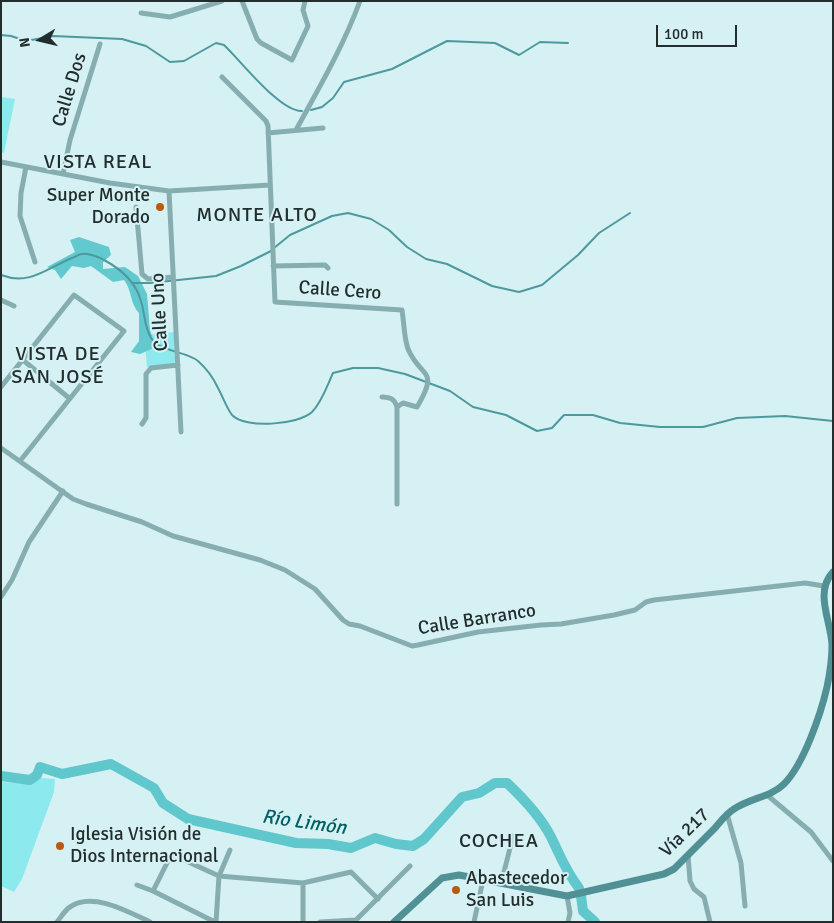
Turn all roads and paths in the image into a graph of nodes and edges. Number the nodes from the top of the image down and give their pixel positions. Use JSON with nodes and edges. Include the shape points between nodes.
{"nodes":[{"id":1,"x":222,"y":1,"type":"edge"},
{"id":2,"x":242,"y":1,"type":"edge"},
{"id":3,"x":305,"y":1,"type":"edge"},
{"id":4,"x":360,"y":1,"type":"edge"},
{"id":5,"x":141,"y":13,"type":"dead end"},
{"id":6,"x":100,"y":44,"type":"dead end"},
{"id":7,"x":222,"y":76,"type":"dead end"},
{"id":8,"x":323,"y":128,"type":"dead end"},
{"id":9,"x":296,"y":130,"type":"junction"},
{"id":10,"x":268,"y":133,"type":"junction"},
{"id":11,"x":1,"y":162,"type":"edge"},
{"id":12,"x":26,"y":167,"type":"junction"},
{"id":13,"x":63,"y":174,"type":"junction"},
{"id":14,"x":270,"y":185,"type":"junction"},
{"id":15,"x":169,"y":191,"type":"junction"},
{"id":16,"x":136,"y":207,"type":"dead end"},
{"id":17,"x":34,"y":262,"type":"dead end"},
{"id":18,"x":273,"y":266,"type":"junction"},
{"id":19,"x":328,"y":268,"type":"dead end"},
{"id":20,"x":173,"y":277,"type":"junction"},
{"id":21,"x":1,"y":300,"type":"edge"},
{"id":22,"x":14,"y":306,"type":"dead end"},
{"id":23,"x":23,"y":360,"type":"junction"},
{"id":24,"x":178,"y":365,"type":"junction"},
{"id":25,"x":1,"y":387,"type":"edge"},
{"id":26,"x":382,"y":397,"type":"dead end"},
{"id":27,"x":69,"y":398,"type":"junction"},
{"id":28,"x":398,"y":407,"type":"junction"},
{"id":29,"x":142,"y":424,"type":"dead end"},
{"id":30,"x":181,"y":432,"type":"dead end"},
{"id":31,"x":1,"y":448,"type":"edge"},
{"id":32,"x":20,"y":461,"type":"junction"},
{"id":33,"x":62,"y":491,"type":"junction"},
{"id":34,"x":397,"y":504,"type":"dead end"},
{"id":35,"x":833,"y":572,"type":"edge"},
{"id":36,"x":824,"y":586,"type":"junction"},
{"id":37,"x":1,"y":597,"type":"edge"},
{"id":38,"x":767,"y":795,"type":"junction"},
{"id":39,"x":727,"y":814,"type":"junction"},
{"id":40,"x":513,"y":836,"type":"dead end"},
{"id":41,"x":230,"y":850,"type":"dead end"},
{"id":42,"x":688,"y":854,"type":"junction"},
{"id":43,"x":833,"y":862,"type":"edge"},
{"id":44,"x":410,"y":866,"type":"dead end"},
{"id":45,"x":219,"y":876,"type":"junction"},
{"id":46,"x":483,"y":880,"type":"junction"},
{"id":47,"x":303,"y":883,"type":"junction"},
{"id":48,"x":501,"y":884,"type":"junction"},
{"id":49,"x":137,"y":885,"type":"dead end"},
{"id":50,"x":153,"y":891,"type":"junction"},
{"id":51,"x":567,"y":896,"type":"junction"},
{"id":52,"x":378,"y":899,"type":"junction"},
{"id":53,"x":745,"y":906,"type":"dead end"},
{"id":54,"x":57,"y":922,"type":"edge"},
{"id":55,"x":150,"y":922,"type":"edge"},
{"id":56,"x":215,"y":922,"type":"edge"},
{"id":57,"x":303,"y":922,"type":"edge"},
{"id":58,"x":320,"y":922,"type":"edge"},
{"id":59,"x":394,"y":922,"type":"edge"},
{"id":60,"x":474,"y":922,"type":"edge"},
{"id":61,"x":568,"y":922,"type":"edge"},
{"id":62,"x":710,"y":922,"type":"edge"}],
"edges":[{"from":1,"to":5,"type":"street","via":[[170,17]]},
{"from":2,"to":3,"type":"street","via":[[256,39],[292,60],[308,26],[303,10]]},
{"from":4,"to":9,"type":"street","via":[[337,55]]},
{"from":6,"to":13,"type":"street","name":"Calle Dos","via":[[70,140]]},
{"from":7,"to":10,"type":"street","via":[[266,121]]},
{"from":8,"to":9,"type":"street"},
{"from":9,"to":10,"type":"street"},
{"from":10,"to":14,"type":"street"},
{"from":11,"to":12,"type":"street"},
{"from":12,"to":13,"type":"street"},
{"from":12,"to":17,"type":"street","via":[[20,216]]},
{"from":13,"to":15,"type":"street"},
{"from":14,"to":15,"type":"street"},
{"from":14,"to":18,"type":"street"},
{"from":15,"to":20,"type":"street","name":"Calle Uno"},
{"from":16,"to":20,"type":"street","via":[[142,274],[148,279]]},
{"from":18,"to":19,"type":"street","via":[[325,265]]},
{"from":18,"to":28,"type":"street","name":"Calle Cero","via":[[275,302],[402,310],[408,348],[428,382],[417,407],[404,403]]},
{"from":20,"to":24,"type":"street","name":"Calle Uno"},
{"from":21,"to":22,"type":"street"},
{"from":23,"to":25,"type":"street"},
{"from":23,"to":27,"type":"street"},
{"from":23,"to":27,"type":"street","via":[[74,295],[124,331]]},
{"from":24,"to":29,"type":"street","via":[[151,368],[146,374],[146,418]]},
{"from":24,"to":30,"type":"street","name":"Calle Uno"},
{"from":26,"to":28,"type":"street","via":[[392,399]]},
{"from":27,"to":32,"type":"street"},
{"from":28,"to":34,"type":"street"},
{"from":31,"to":32,"type":"street","name":"Calle Barranco"},
{"from":32,"to":33,"type":"street","name":"Calle Barranco"},
{"from":33,"to":36,"type":"street","name":"Calle Barranco","via":[[73,499],[173,536],[285,570],[315,589],[349,624],[412,646],[478,632],[596,619],[635,610],[654,600],[805,583]]},
{"from":33,"to":37,"type":"street","via":[[28,542]]},
{"from":35,"to":36,"type":"main road"},
{"from":36,"to":38,"type":"main road","name":"Vía 217","via":[[832,662],[819,718],[793,771],[784,784]]},
{"from":38,"to":39,"type":"main road","name":"Vía 217","via":[[747,801]]},
{"from":38,"to":43,"type":"street","via":[[811,832]]},
{"from":39,"to":42,"type":"main road","name":"Vía 217"},
{"from":39,"to":53,"type":"street","via":[[741,863]]},
{"from":40,"to":48,"type":"street"},
{"from":41,"to":45,"type":"street"},
{"from":42,"to":51,"type":"main road","name":"Vía 217","via":[[664,874]]},
{"from":42,"to":62,"type":"street","via":[[690,880],[704,898]]},
{"from":44,"to":52,"type":"street"},
{"from":45,"to":47,"type":"street"},
{"from":45,"to":50,"type":"street","via":[[173,855]]},
{"from":45,"to":56,"type":"street"},
{"from":46,"to":48,"type":"main road","name":"Vía 217"},
{"from":46,"to":59,"type":"main road","name":"Vía 217","via":[[459,875],[442,878]]},
{"from":46,"to":60,"type":"street"},
{"from":47,"to":52,"type":"street","via":[[351,872]]},
{"from":47,"to":57,"type":"street"},
{"from":48,"to":51,"type":"main road","name":"Vía 217"},
{"from":49,"to":50,"type":"street"},
{"from":50,"to":56,"type":"street"},
{"from":51,"to":61,"type":"street"},
{"from":52,"to":58,"type":"street","via":[[356,920]]},
{"from":54,"to":55,"type":"street","via":[[70,907],[94,902],[119,907]]}]}
